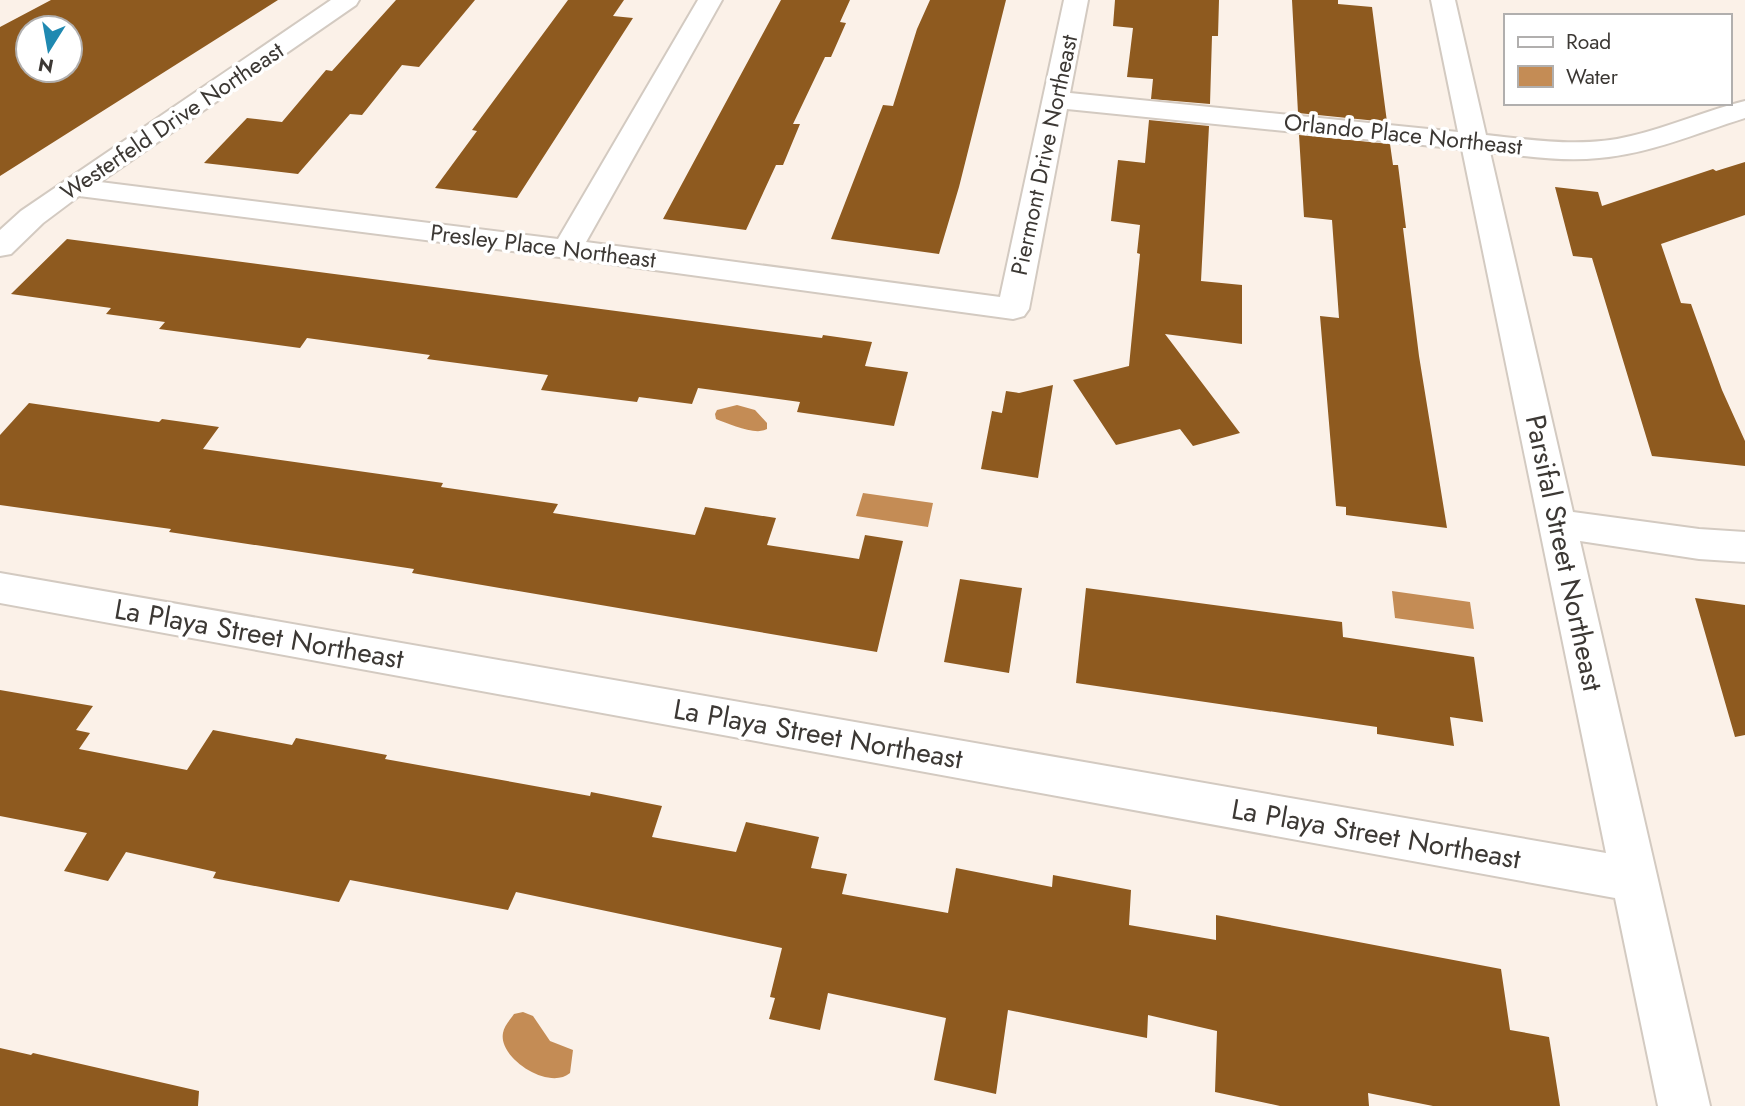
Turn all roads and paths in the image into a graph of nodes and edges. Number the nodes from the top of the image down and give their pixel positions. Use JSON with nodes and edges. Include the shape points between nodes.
{"nodes":[{"id":1,"x":347,"y":0,"type":"edge"},
{"id":2,"x":710,"y":0,"type":"edge"},
{"id":3,"x":1076,"y":0,"type":"edge"},
{"id":4,"x":1443,"y":0,"type":"edge"},
{"id":5,"x":1056,"y":100,"type":"junction"},
{"id":6,"x":1745,"y":109,"type":"edge"},
{"id":7,"x":1474,"y":141,"type":"junction"},
{"id":8,"x":73,"y":187,"type":"junction"},
{"id":9,"x":0,"y":247,"type":"edge"},
{"id":10,"x":567,"y":249,"type":"junction"},
{"id":11,"x":1013,"y":309,"type":"joint"},
{"id":12,"x":1557,"y":524,"type":"junction"},
{"id":13,"x":1745,"y":547,"type":"edge"},
{"id":14,"x":0,"y":588,"type":"edge"},
{"id":15,"x":1635,"y":880,"type":"junction"},
{"id":16,"x":1684,"y":1106,"type":"edge"}],
"edges":[{"from":1,"to":8,"type":"street","name":"Westerfeld Drive Northeast"},
{"from":2,"to":10,"type":"street"},
{"from":3,"to":5,"type":"street","name":"Piermont Drive Northeast"},
{"from":4,"to":7,"type":"street","name":"Parsifal Street Northeast"},
{"from":5,"to":7,"type":"street","name":"Orlando Place Northeast"},
{"from":5,"to":11,"type":"street","name":"Piermont Drive Northeast"},
{"from":6,"to":7,"type":"street","name":"Orlando Place Northeast","via":[[1635,144],[1598,150]]},
{"from":7,"to":12,"type":"street","name":"Parsifal Street Northeast"},
{"from":8,"to":9,"type":"street","name":"Westerfeld Drive Northeast"},
{"from":8,"to":10,"type":"street","name":"Presley Place Northeast"},
{"from":10,"to":11,"type":"street","name":"Presley Place Northeast"},
{"from":12,"to":13,"type":"street"},
{"from":12,"to":15,"type":"street","name":"Parsifal Street Northeast"},
{"from":14,"to":15,"type":"street","name":"La Playa Street Northeast"},
{"from":15,"to":16,"type":"street","name":"Parsifal Street Northeast"}]}
